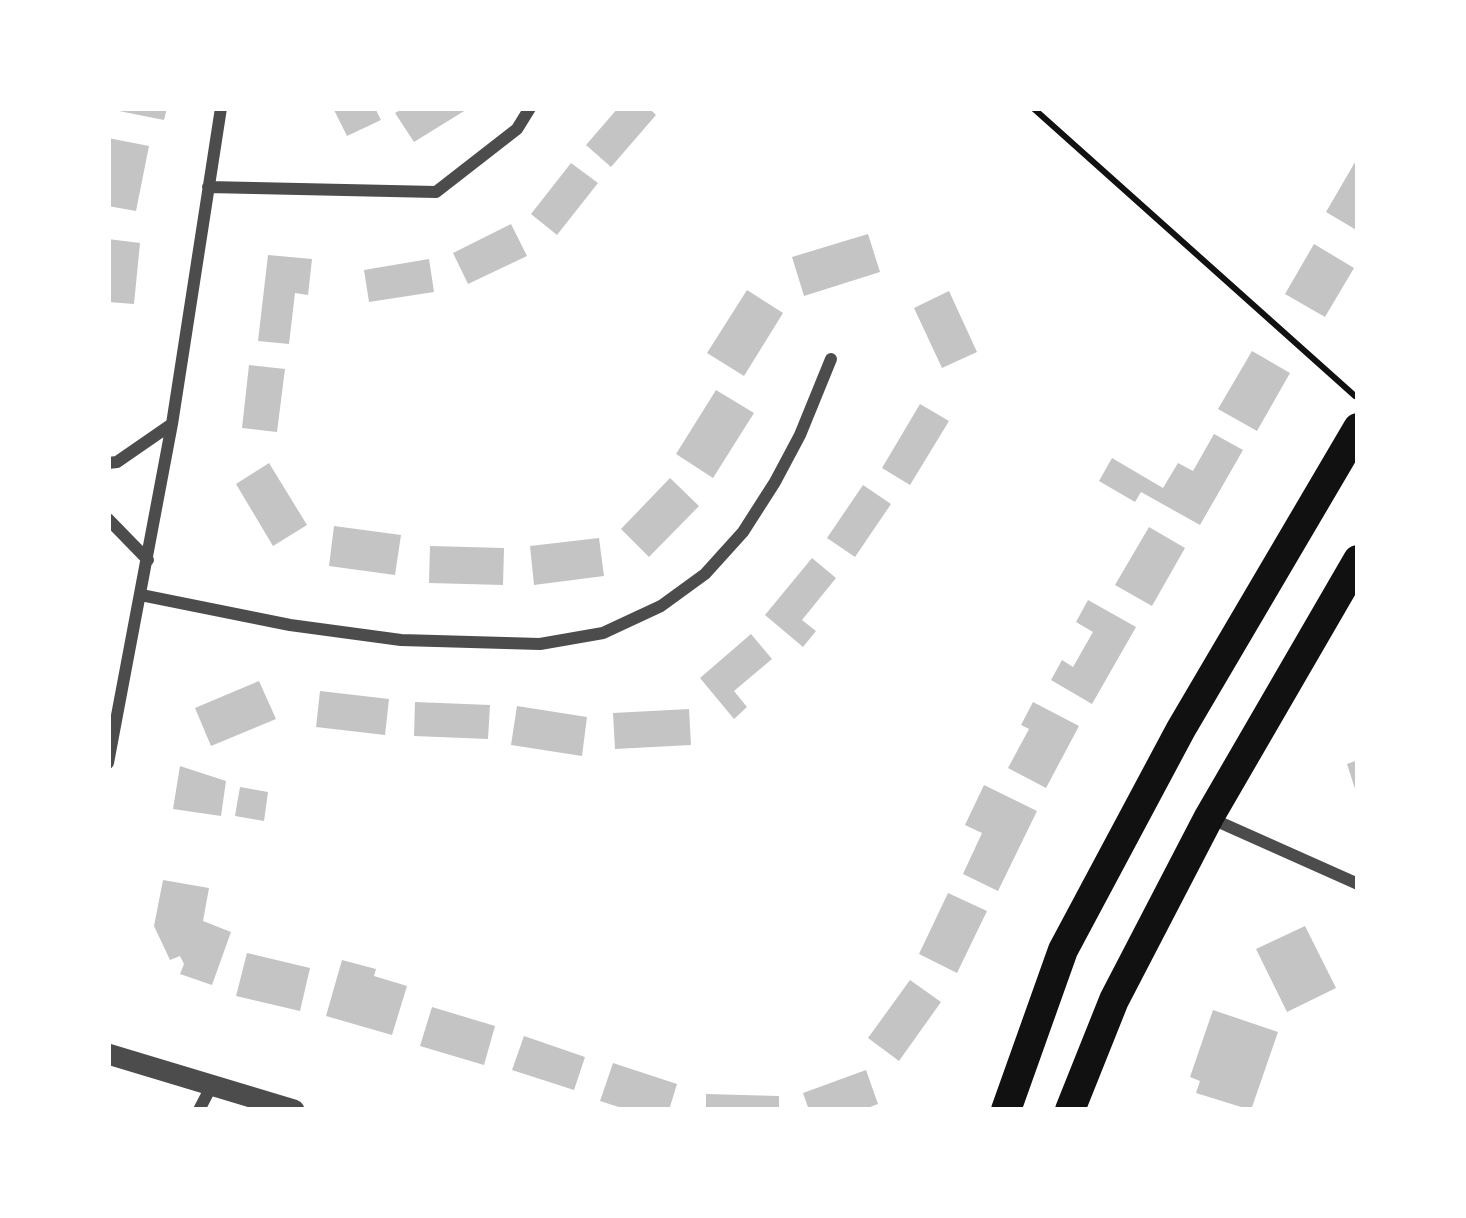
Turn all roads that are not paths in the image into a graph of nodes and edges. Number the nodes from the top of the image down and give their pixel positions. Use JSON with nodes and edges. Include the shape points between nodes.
{"nodes":[{"id":1,"x":221,"y":108,"type":"edge"},
{"id":2,"x":530,"y":108,"type":"edge"},
{"id":3,"x":208,"y":188,"type":"junction"},
{"id":4,"x":831,"y":359,"type":"dead end"},
{"id":5,"x":172,"y":424,"type":"junction"},
{"id":6,"x":1358,"y":428,"type":"edge"},
{"id":7,"x":108,"y":463,"type":"edge"},
{"id":8,"x":108,"y":519,"type":"edge"},
{"id":9,"x":148,"y":560,"type":"junction"},
{"id":10,"x":1358,"y":560,"type":"edge"},
{"id":11,"x":141,"y":596,"type":"junction"},
{"id":12,"x":108,"y":764,"type":"edge"},
{"id":13,"x":1209,"y":817,"type":"junction"},
{"id":14,"x":1358,"y":884,"type":"edge"},
{"id":15,"x":108,"y":1054,"type":"edge"},
{"id":16,"x":212,"y":1084,"type":"junction"},
{"id":17,"x":199,"y":1110,"type":"edge"},
{"id":18,"x":294,"y":1110,"type":"edge"},
{"id":19,"x":1006,"y":1110,"type":"edge"},
{"id":20,"x":1070,"y":1110,"type":"edge"}],
"edges":[{"from":1,"to":3,"type":"street"},
{"from":2,"to":3,"type":"street","via":[[517,129],[436,192]]},
{"from":3,"to":5,"type":"street"},
{"from":4,"to":11,"type":"street","via":[[800,435],[743,532],[661,606],[603,633],[540,644],[401,640]]},
{"from":5,"to":7,"type":"street"},
{"from":5,"to":9,"type":"street"},
{"from":6,"to":19,"type":"highway","via":[[1181,729],[1064,950]]},
{"from":8,"to":9,"type":"street"},
{"from":9,"to":11,"type":"street"},
{"from":10,"to":13,"type":"highway"},
{"from":11,"to":12,"type":"street"},
{"from":13,"to":14,"type":"street"},
{"from":13,"to":20,"type":"highway","via":[[1114,1000]]},
{"from":15,"to":16,"type":"street"},
{"from":16,"to":17,"type":"street"},
{"from":16,"to":18,"type":"street"}]}
